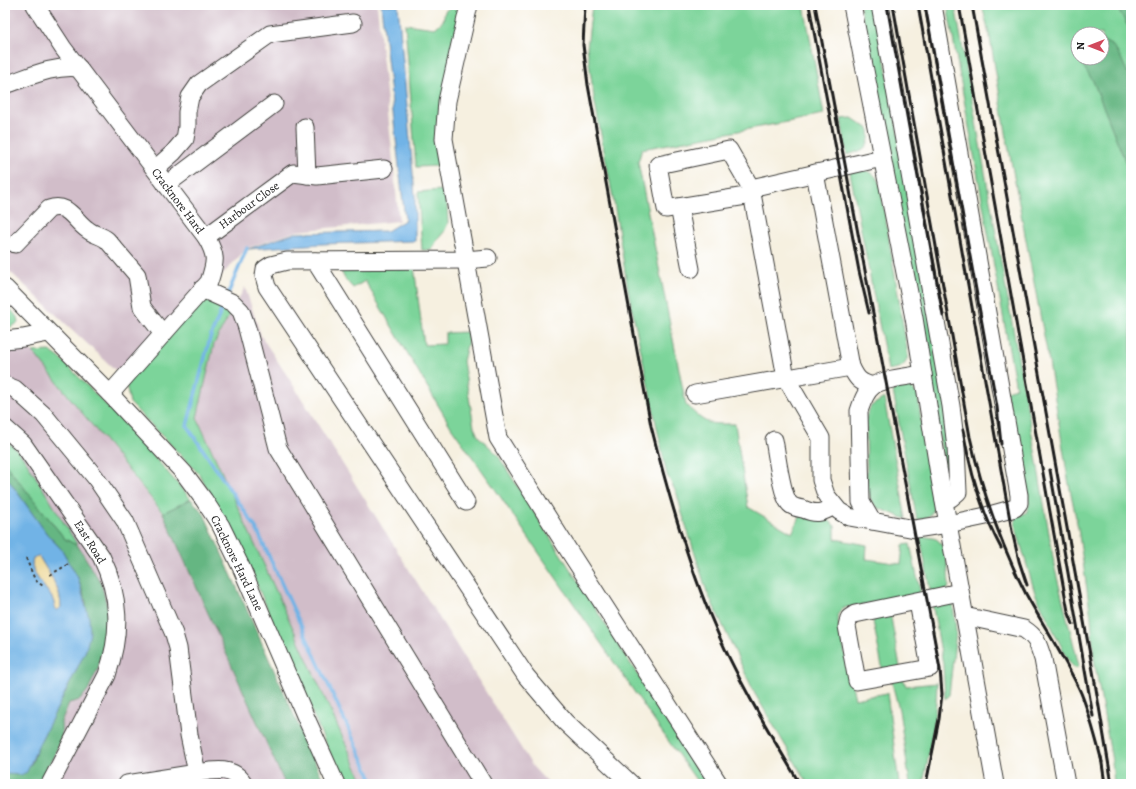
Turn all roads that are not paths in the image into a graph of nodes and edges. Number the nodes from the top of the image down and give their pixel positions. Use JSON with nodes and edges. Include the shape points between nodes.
{"nodes":[{"id":1,"x":35,"y":5,"type":"edge"},
{"id":2,"x":469,"y":5,"type":"edge"},
{"id":3,"x":852,"y":5,"type":"edge"},
{"id":4,"x":880,"y":5,"type":"edge"},
{"id":5,"x":933,"y":5,"type":"edge"},
{"id":6,"x":353,"y":24,"type":"dead end"},
{"id":7,"x":78,"y":68,"type":"junction"},
{"id":8,"x":5,"y":85,"type":"edge"},
{"id":9,"x":274,"y":104,"type":"dead end"},
{"id":10,"x":305,"y":126,"type":"dead end"},
{"id":11,"x":882,"y":158,"type":"junction"},
{"id":12,"x":154,"y":169,"type":"junction"},
{"id":13,"x":384,"y":169,"type":"dead end"},
{"id":14,"x":815,"y":173,"type":"junction"},
{"id":15,"x":300,"y":174,"type":"junction"},
{"id":16,"x":166,"y":185,"type":"junction"},
{"id":17,"x":752,"y":192,"type":"junction"},
{"id":18,"x":679,"y":207,"type":"junction"},
{"id":19,"x":206,"y":237,"type":"junction"},
{"id":20,"x":15,"y":244,"type":"dead end"},
{"id":21,"x":488,"y":258,"type":"dead end"},
{"id":22,"x":465,"y":260,"type":"junction"},
{"id":23,"x":315,"y":261,"type":"junction"},
{"id":24,"x":691,"y":270,"type":"dead end"},
{"id":25,"x":5,"y":288,"type":"edge"},
{"id":26,"x":202,"y":289,"type":"junction"},
{"id":27,"x":48,"y":333,"type":"junction"},
{"id":28,"x":163,"y":334,"type":"junction"},
{"id":29,"x":5,"y":340,"type":"edge"},
{"id":30,"x":851,"y":367,"type":"junction"},
{"id":31,"x":923,"y":374,"type":"junction"},
{"id":32,"x":786,"y":378,"type":"junction"},
{"id":33,"x":5,"y":385,"type":"edge"},
{"id":34,"x":873,"y":386,"type":"junction"},
{"id":35,"x":110,"y":394,"type":"junction"},
{"id":36,"x":695,"y":394,"type":"dead end"},
{"id":37,"x":5,"y":428,"type":"edge"},
{"id":38,"x":774,"y":440,"type":"dead end"},
{"id":39,"x":944,"y":500,"type":"junction"},
{"id":40,"x":466,"y":502,"type":"dead end"},
{"id":41,"x":834,"y":506,"type":"junction"},
{"id":42,"x":872,"y":521,"type":"junction"},
{"id":43,"x":948,"y":524,"type":"junction"},
{"id":44,"x":960,"y":592,"type":"junction"},
{"id":45,"x":918,"y":602,"type":"junction"},
{"id":46,"x":964,"y":616,"type":"junction"},
{"id":47,"x":197,"y":773,"type":"junction"},
{"id":48,"x":50,"y":784,"type":"edge"},
{"id":49,"x":127,"y":784,"type":"edge"},
{"id":50,"x":244,"y":784,"type":"edge"},
{"id":51,"x":336,"y":784,"type":"edge"},
{"id":52,"x":483,"y":784,"type":"edge"},
{"id":53,"x":631,"y":784,"type":"edge"},
{"id":54,"x":719,"y":784,"type":"edge"},
{"id":55,"x":995,"y":784,"type":"edge"},
{"id":56,"x":1066,"y":784,"type":"edge"}],
"edges":[{"from":1,"to":7,"type":"lane","name":"Cracknore Hard"},
{"from":2,"to":22,"type":"lane","via":[[447,102],[444,139]]},
{"from":3,"to":11,"type":"lane"},
{"from":4,"to":39,"type":"lane","via":[[954,426],[958,492]]},
{"from":5,"to":43,"type":"lane","via":[[1019,495],[1019,503],[1015,508]]},
{"from":6,"to":12,"type":"lane","via":[[270,34],[199,84],[190,97],[185,139]]},
{"from":7,"to":8,"type":"lane","via":[[54,69]]},
{"from":7,"to":12,"type":"lane","name":"Cracknore Hard"},
{"from":9,"to":16,"type":"lane"},
{"from":10,"to":15,"type":"lane"},
{"from":11,"to":14,"type":"lane"},
{"from":11,"to":31,"type":"lane"},
{"from":12,"to":16,"type":"lane","name":"Cracknore Hard"},
{"from":13,"to":15,"type":"lane","via":[[317,176]]},
{"from":14,"to":17,"type":"lane"},
{"from":14,"to":30,"type":"lane"},
{"from":15,"to":19,"type":"lane","name":"Harbour Close"},
{"from":16,"to":19,"type":"lane","name":"Cracknore Hard"},
{"from":17,"to":18,"type":"lane"},
{"from":17,"to":18,"type":"lane","via":[[729,150],[658,165],[666,209]]},
{"from":17,"to":32,"type":"lane"},
{"from":18,"to":24,"type":"lane"},
{"from":19,"to":26,"type":"lane","name":"Cracknore Hard","via":[[213,251],[214,266],[209,282]]},
{"from":20,"to":28,"type":"lane","via":[[50,209],[66,209],[85,228],[103,236],[135,271],[140,285],[142,307]]},
{"from":21,"to":22,"type":"lane"},
{"from":22,"to":23,"type":"lane"},
{"from":22,"to":54,"type":"lane","via":[[498,438]]},
{"from":23,"to":40,"type":"lane"},
{"from":23,"to":53,"type":"lane","via":[[287,261],[271,265],[265,269],[267,287],[526,676],[565,722]]},
{"from":25,"to":27,"type":"lane","name":"Cracknore Hard Lane"},
{"from":26,"to":28,"type":"lane","name":"Cracknore Hard"},
{"from":26,"to":52,"type":"lane","via":[[233,303],[241,311],[278,448]]},
{"from":27,"to":29,"type":"lane"},
{"from":27,"to":35,"type":"lane","name":"Cracknore Hard Lane"},
{"from":28,"to":35,"type":"lane","name":"Cracknore Hard"},
{"from":30,"to":32,"type":"lane"},
{"from":30,"to":34,"type":"lane","via":[[862,383]]},
{"from":31,"to":34,"type":"lane"},
{"from":31,"to":39,"type":"lane"},
{"from":32,"to":36,"type":"lane"},
{"from":32,"to":41,"type":"lane","via":[[821,438],[821,480],[826,495]]},
{"from":33,"to":47,"type":"lane","via":[[15,389],[44,415],[95,477],[126,521],[178,648],[189,735]]},
{"from":34,"to":42,"type":"lane","via":[[864,397],[859,411],[861,502]]},
{"from":35,"to":51,"type":"lane","name":"Cracknore Hard Lane","via":[[184,474],[221,526],[242,567]]},
{"from":37,"to":48,"type":"lane","name":"East Road","via":[[23,444],[101,556],[108,572],[118,617],[114,650],[107,675]]},
{"from":38,"to":41,"type":"lane","via":[[788,502],[792,506],[819,513]]},
{"from":39,"to":43,"type":"lane"},
{"from":41,"to":42,"type":"lane","via":[[849,517]]},
{"from":42,"to":43,"type":"lane","via":[[915,529]]},
{"from":43,"to":44,"type":"lane"},
{"from":44,"to":45,"type":"lane"},
{"from":44,"to":46,"type":"lane"},
{"from":45,"to":45,"type":"lane","via":[[855,614],[849,618],[847,626],[857,681],[930,668]]},
{"from":46,"to":55,"type":"lane"},
{"from":46,"to":56,"type":"lane","via":[[1024,629],[1033,635],[1043,659]]},
{"from":47,"to":49,"type":"lane"},
{"from":47,"to":50,"type":"lane","via":[[210,770],[231,771]]}]}
